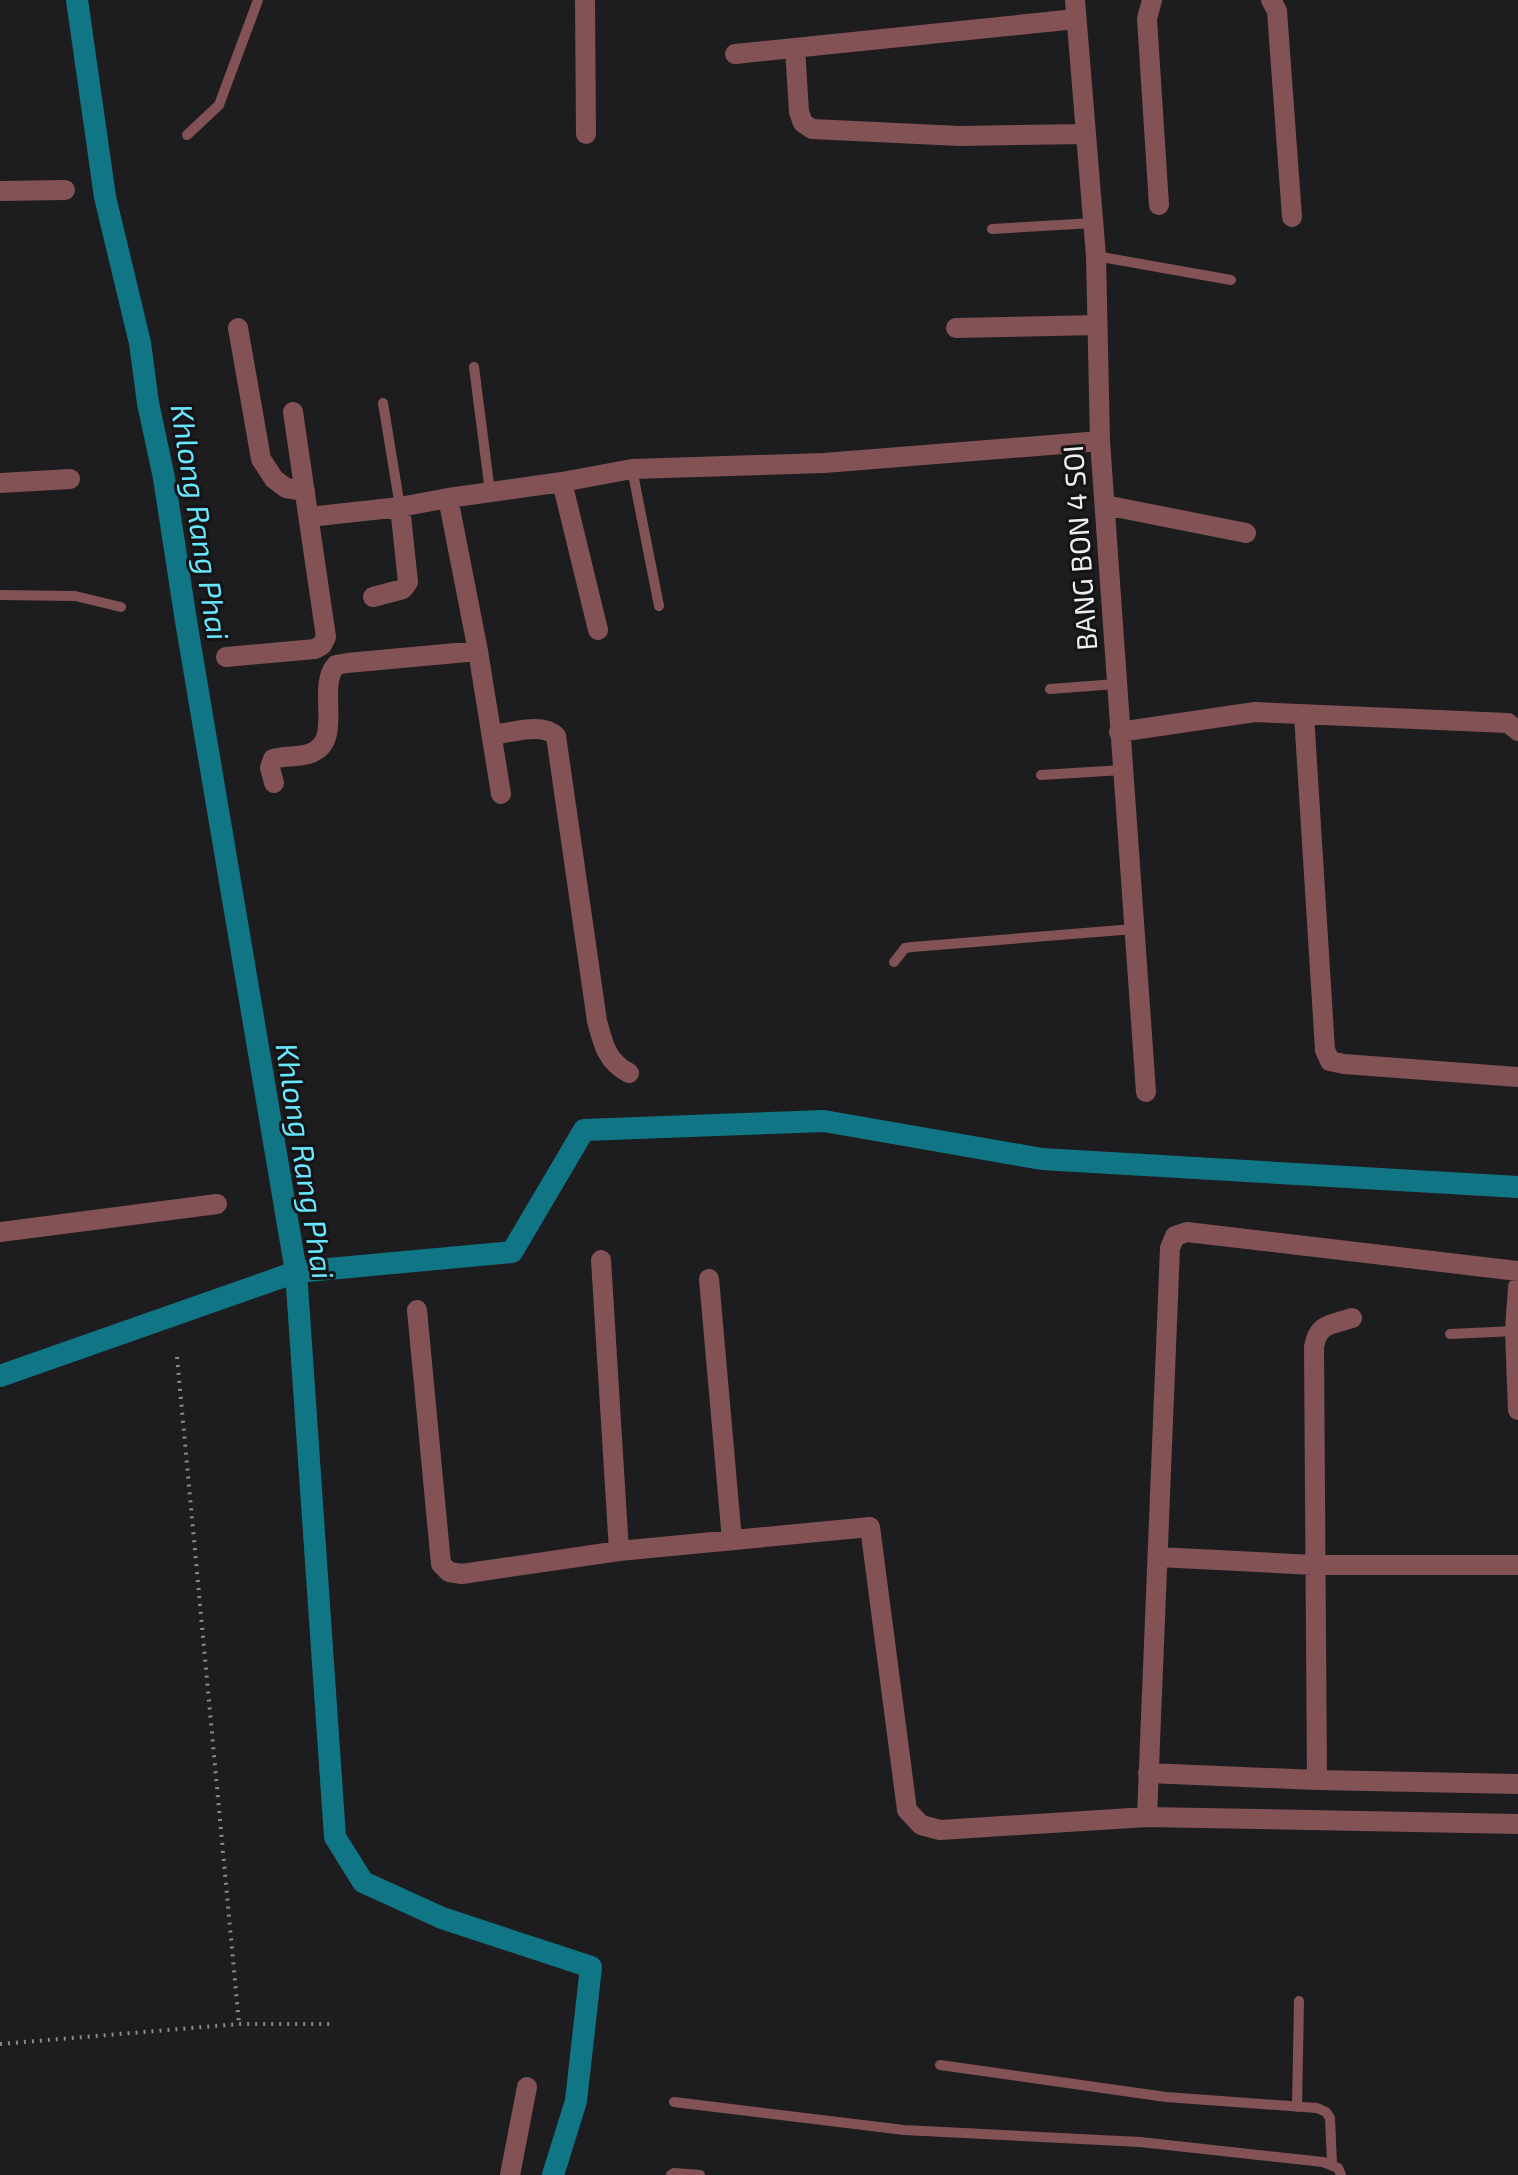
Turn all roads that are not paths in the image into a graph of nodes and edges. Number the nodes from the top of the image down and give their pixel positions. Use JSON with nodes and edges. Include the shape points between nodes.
{"nodes":[{"id":1,"x":258,"y":0,"type":"edge"},
{"id":2,"x":585,"y":0,"type":"edge"},
{"id":3,"x":1152,"y":0,"type":"edge"},
{"id":4,"x":1271,"y":0,"type":"edge"},
{"id":5,"x":1076,"y":9,"type":"edge"},
{"id":6,"x":795,"y":48,"type":"junction"},
{"id":7,"x":735,"y":54,"type":"dead end"},
{"id":8,"x":586,"y":134,"type":"dead end"},
{"id":9,"x":1086,"y":134,"type":"junction"},
{"id":10,"x":187,"y":135,"type":"dead end"},
{"id":11,"x":65,"y":190,"type":"dead end"},
{"id":12,"x":0,"y":191,"type":"edge"},
{"id":13,"x":1159,"y":205,"type":"dead end"},
{"id":14,"x":1292,"y":217,"type":"dead end"},
{"id":15,"x":1094,"y":223,"type":"junction"},
{"id":16,"x":992,"y":229,"type":"dead end"},
{"id":17,"x":1096,"y":256,"type":"junction"},
{"id":18,"x":1231,"y":280,"type":"dead end"},
{"id":19,"x":1097,"y":325,"type":"junction"},
{"id":20,"x":238,"y":328,"type":"dead end"},
{"id":21,"x":956,"y":328,"type":"dead end"},
{"id":22,"x":474,"y":367,"type":"dead end"},
{"id":23,"x":383,"y":403,"type":"dead end"},
{"id":24,"x":293,"y":412,"type":"dead end"},
{"id":25,"x":1100,"y":441,"type":"junction"},
{"id":26,"x":632,"y":469,"type":"junction"},
{"id":27,"x":70,"y":479,"type":"dead end"},
{"id":28,"x":562,"y":482,"type":"junction"},
{"id":29,"x":0,"y":483,"type":"edge"},
{"id":30,"x":305,"y":491,"type":"junction"},
{"id":31,"x":490,"y":492,"type":"junction"},
{"id":32,"x":448,"y":498,"type":"junction"},
{"id":33,"x":1105,"y":505,"type":"junction"},
{"id":34,"x":400,"y":507,"type":"junction"},
{"id":35,"x":309,"y":517,"type":"junction"},
{"id":36,"x":1246,"y":533,"type":"dead end"},
{"id":37,"x":0,"y":595,"type":"edge"},
{"id":38,"x":373,"y":597,"type":"dead end"},
{"id":39,"x":659,"y":606,"type":"dead end"},
{"id":40,"x":121,"y":607,"type":"dead end"},
{"id":41,"x":598,"y":630,"type":"dead end"},
{"id":42,"x":478,"y":651,"type":"junction"},
{"id":43,"x":226,"y":657,"type":"dead end"},
{"id":44,"x":1116,"y":684,"type":"junction"},
{"id":45,"x":1050,"y":689,"type":"dead end"},
{"id":46,"x":1304,"y":715,"type":"junction"},
{"id":47,"x":1518,"y":731,"type":"edge"},
{"id":48,"x":1119,"y":732,"type":"junction"},
{"id":49,"x":492,"y":735,"type":"junction"},
{"id":50,"x":1123,"y":770,"type":"junction"},
{"id":51,"x":1041,"y":775,"type":"dead end"},
{"id":52,"x":274,"y":783,"type":"dead end"},
{"id":53,"x":501,"y":794,"type":"dead end"},
{"id":54,"x":1134,"y":929,"type":"junction"},
{"id":55,"x":894,"y":962,"type":"dead end"},
{"id":56,"x":629,"y":1073,"type":"dead end"},
{"id":57,"x":1518,"y":1077,"type":"edge"},
{"id":58,"x":1146,"y":1092,"type":"dead end"},
{"id":59,"x":217,"y":1204,"type":"dead end"},
{"id":60,"x":0,"y":1232,"type":"edge"},
{"id":61,"x":601,"y":1260,"type":"dead end"},
{"id":62,"x":1518,"y":1271,"type":"edge"},
{"id":63,"x":709,"y":1279,"type":"dead end"},
{"id":64,"x":1518,"y":1287,"type":"edge"},
{"id":65,"x":417,"y":1310,"type":"dead end"},
{"id":66,"x":1352,"y":1318,"type":"dead end"},
{"id":67,"x":1515,"y":1331,"type":"junction"},
{"id":68,"x":1450,"y":1334,"type":"dead end"},
{"id":69,"x":1518,"y":1410,"type":"edge"},
{"id":70,"x":732,"y":1540,"type":"junction"},
{"id":71,"x":619,"y":1551,"type":"junction"},
{"id":72,"x":1158,"y":1557,"type":"junction"},
{"id":73,"x":1314,"y":1565,"type":"junction"},
{"id":74,"x":1518,"y":1565,"type":"edge"},
{"id":75,"x":1148,"y":1773,"type":"junction"},
{"id":76,"x":1317,"y":1780,"type":"junction"},
{"id":77,"x":1518,"y":1784,"type":"edge"},
{"id":78,"x":1147,"y":1817,"type":"junction"},
{"id":79,"x":1518,"y":1824,"type":"edge"},
{"id":80,"x":1299,"y":2001,"type":"dead end"},
{"id":81,"x":940,"y":2065,"type":"dead end"},
{"id":82,"x":527,"y":2087,"type":"dead end"},
{"id":83,"x":674,"y":2102,"type":"dead end"},
{"id":84,"x":1297,"y":2107,"type":"junction"},
{"id":85,"x":1332,"y":2164,"type":"junction"},
{"id":86,"x":510,"y":2175,"type":"edge"},
{"id":87,"x":671,"y":2175,"type":"edge"},
{"id":88,"x":700,"y":2175,"type":"edge"},
{"id":89,"x":1341,"y":2175,"type":"edge"}],
"edges":[{"from":1,"to":10,"type":"lane","via":[[219,105]]},
{"from":2,"to":8,"type":"street"},
{"from":3,"to":13,"type":"street","via":[[1147,19]]},
{"from":4,"to":14,"type":"street","via":[[1277,11]]},
{"from":5,"to":6,"type":"street"},
{"from":5,"to":9,"type":"street","name":"BANG BON 4 SOI"},
{"from":6,"to":7,"type":"street"},
{"from":6,"to":9,"type":"street","via":[[799,112],[812,129],[960,136]]},
{"from":9,"to":15,"type":"street","name":"BANG BON 4 SOI"},
{"from":11,"to":12,"type":"street"},
{"from":15,"to":16,"type":"lane"},
{"from":15,"to":17,"type":"street","name":"BANG BON 4 SOI"},
{"from":17,"to":18,"type":"lane"},
{"from":17,"to":19,"type":"street","name":"BANG BON 4 SOI"},
{"from":19,"to":21,"type":"street"},
{"from":19,"to":25,"type":"street","name":"BANG BON 4 SOI"},
{"from":20,"to":30,"type":"street","via":[[261,459],[286,488]]},
{"from":22,"to":31,"type":"lane"},
{"from":23,"to":34,"type":"lane"},
{"from":24,"to":30,"type":"street"},
{"from":25,"to":26,"type":"street","via":[[824,463]]},
{"from":25,"to":33,"type":"street","name":"BANG BON 4 SOI"},
{"from":26,"to":28,"type":"street"},
{"from":26,"to":39,"type":"lane"},
{"from":27,"to":29,"type":"street"},
{"from":28,"to":31,"type":"street"},
{"from":28,"to":41,"type":"street"},
{"from":30,"to":35,"type":"street"},
{"from":31,"to":32,"type":"street"},
{"from":32,"to":34,"type":"street"},
{"from":32,"to":42,"type":"street"},
{"from":33,"to":36,"type":"street"},
{"from":33,"to":44,"type":"street","name":"BANG BON 4 SOI"},
{"from":34,"to":35,"type":"street"},
{"from":34,"to":38,"type":"street","via":[[408,582],[403,589]]},
{"from":35,"to":43,"type":"street","via":[[325,627],[322,645]]},
{"from":37,"to":40,"type":"lane","via":[[75,596]]},
{"from":42,"to":49,"type":"street"},
{"from":42,"to":52,"type":"street","via":[[336,665],[328,678],[324,743],[314,752],[273,759]]},
{"from":44,"to":45,"type":"lane"},
{"from":44,"to":48,"type":"street","name":"BANG BON 4 SOI"},
{"from":46,"to":47,"type":"street","via":[[1508,723]]},
{"from":46,"to":48,"type":"street","via":[[1255,712]]},
{"from":46,"to":57,"type":"street","via":[[1325,1050],[1330,1061]]},
{"from":48,"to":50,"type":"street","name":"BANG BON 4 SOI"},
{"from":49,"to":53,"type":"street"},
{"from":49,"to":56,"type":"street","via":[[540,729],[556,736],[597,1021],[608,1057]]},
{"from":50,"to":51,"type":"lane"},
{"from":50,"to":54,"type":"street","name":"BANG BON 4 SOI"},
{"from":54,"to":55,"type":"lane","via":[[905,948]]},
{"from":54,"to":58,"type":"street","name":"BANG BON 4 SOI"},
{"from":59,"to":60,"type":"street"},
{"from":61,"to":71,"type":"street"},
{"from":62,"to":72,"type":"street","via":[[1187,1232],[1175,1236],[1170,1248]]},
{"from":63,"to":70,"type":"street"},
{"from":64,"to":67,"type":"street"},
{"from":65,"to":71,"type":"street","via":[[441,1564],[462,1574]]},
{"from":66,"to":73,"type":"street","via":[[1316,1334]]},
{"from":67,"to":68,"type":"lane"},
{"from":67,"to":69,"type":"street"},
{"from":70,"to":71,"type":"street"},
{"from":70,"to":78,"type":"street","via":[[870,1527],[907,1810],[921,1825],[940,1830]]},
{"from":72,"to":73,"type":"street"},
{"from":72,"to":75,"type":"street"},
{"from":73,"to":74,"type":"street"},
{"from":73,"to":76,"type":"street"},
{"from":75,"to":76,"type":"street"},
{"from":75,"to":78,"type":"street"},
{"from":76,"to":77,"type":"street"},
{"from":78,"to":79,"type":"street"},
{"from":80,"to":84,"type":"lane"},
{"from":81,"to":84,"type":"lane","via":[[1166,2097]]},
{"from":82,"to":86,"type":"street"},
{"from":83,"to":85,"type":"lane","via":[[904,2130],[1140,2142]]},
{"from":84,"to":85,"type":"lane","via":[[1317,2108],[1330,2118]]},
{"from":85,"to":89,"type":"lane"},
{"from":87,"to":88,"type":"lane"}]}
